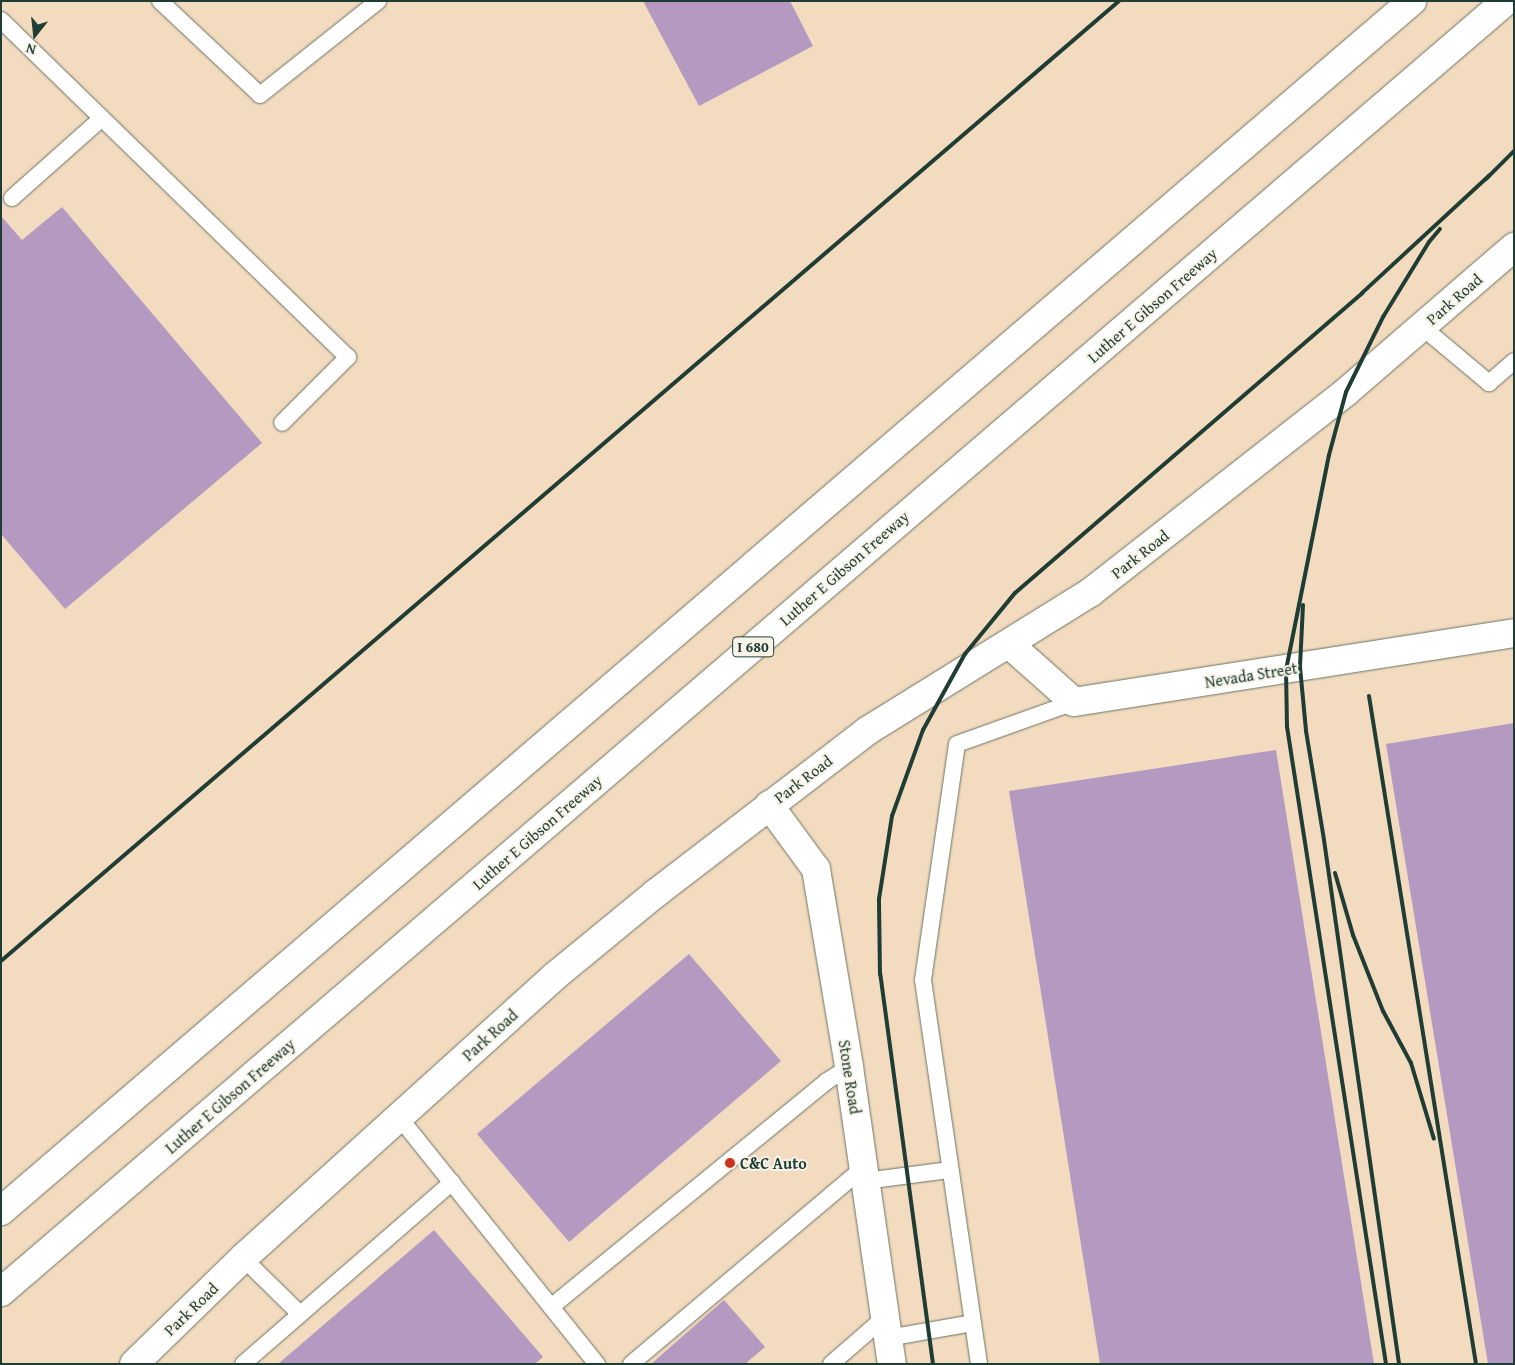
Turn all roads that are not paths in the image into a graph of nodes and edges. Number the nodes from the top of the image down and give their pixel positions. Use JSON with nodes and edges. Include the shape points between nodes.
{"nodes":[{"id":1,"x":160,"y":1,"type":"edge"},
{"id":2,"x":378,"y":1,"type":"edge"},
{"id":3,"x":1506,"y":1,"type":"edge"},
{"id":4,"x":1410,"y":3,"type":"edge"},
{"id":5,"x":1,"y":20,"type":"edge"},
{"id":6,"x":102,"y":118,"type":"junction"},
{"id":7,"x":12,"y":198,"type":"dead end"},
{"id":8,"x":1514,"y":247,"type":"edge"},
{"id":9,"x":1421,"y":326,"type":"junction"},
{"id":10,"x":1514,"y":361,"type":"edge"},
{"id":11,"x":282,"y":423,"type":"dead end"},
{"id":12,"x":1514,"y":633,"type":"edge"},
{"id":13,"x":1009,"y":644,"type":"junction"},
{"id":14,"x":1074,"y":702,"type":"junction"},
{"id":15,"x":769,"y":805,"type":"junction"},
{"id":16,"x":849,"y":1067,"type":"junction"},
{"id":17,"x":400,"y":1117,"type":"junction"},
{"id":18,"x":950,"y":1170,"type":"junction"},
{"id":19,"x":864,"y":1174,"type":"junction"},
{"id":20,"x":452,"y":1182,"type":"junction"},
{"id":21,"x":1,"y":1211,"type":"edge"},
{"id":22,"x":243,"y":1258,"type":"junction"},
{"id":23,"x":1,"y":1292,"type":"edge"},
{"id":24,"x":551,"y":1307,"type":"junction"},
{"id":25,"x":300,"y":1314,"type":"junction"},
{"id":26,"x":973,"y":1323,"type":"junction"},
{"id":27,"x":888,"y":1340,"type":"edge"},
{"id":28,"x":144,"y":1360,"type":"edge"},
{"id":29,"x":243,"y":1364,"type":"edge"},
{"id":30,"x":597,"y":1364,"type":"edge"},
{"id":31,"x":631,"y":1364,"type":"edge"},
{"id":32,"x":831,"y":1364,"type":"edge"},
{"id":33,"x":979,"y":1364,"type":"edge"}],
"edges":[{"from":1,"to":2,"type":"lane","via":[[260,95]]},
{"from":3,"to":23,"type":"main road","name":"Luther E Gibson Freeway","number":"I 680"},
{"from":4,"to":21,"type":"main road"},
{"from":5,"to":6,"type":"lane"},
{"from":6,"to":7,"type":"lane"},
{"from":6,"to":11,"type":"lane","via":[[348,357]]},
{"from":8,"to":9,"type":"main road","name":"Park Road"},
{"from":9,"to":10,"type":"lane","via":[[1489,383]]},
{"from":9,"to":13,"type":"main road","name":"Park Road","via":[[1346,392],[1157,542],[1091,592]]},
{"from":12,"to":14,"type":"main road","name":"Nevada Street"},
{"from":13,"to":14,"type":"main road"},
{"from":13,"to":15,"type":"main road","name":"Park Road","via":[[867,731]]},
{"from":14,"to":18,"type":"lane","via":[[958,744],[923,980]]},
{"from":15,"to":16,"type":"main road","name":"Stone Road","via":[[816,869]]},
{"from":15,"to":17,"type":"main road","name":"Park Road","via":[[555,976]]},
{"from":16,"to":19,"type":"main road","name":"Stone Road"},
{"from":16,"to":24,"type":"lane","via":[[827,1081]]},
{"from":17,"to":20,"type":"lane"},
{"from":17,"to":22,"type":"main road","name":"Park Road"},
{"from":18,"to":19,"type":"lane"},
{"from":18,"to":26,"type":"lane"},
{"from":19,"to":27,"type":"main road","name":"Stone Road"},
{"from":19,"to":31,"type":"lane"},
{"from":20,"to":24,"type":"lane"},
{"from":20,"to":25,"type":"lane"},
{"from":22,"to":25,"type":"lane"},
{"from":22,"to":28,"type":"main road","name":"Park Road"},
{"from":24,"to":30,"type":"lane"},
{"from":25,"to":29,"type":"lane"},
{"from":26,"to":27,"type":"lane"},
{"from":26,"to":33,"type":"lane"},
{"from":27,"to":32,"type":"lane"}]}
